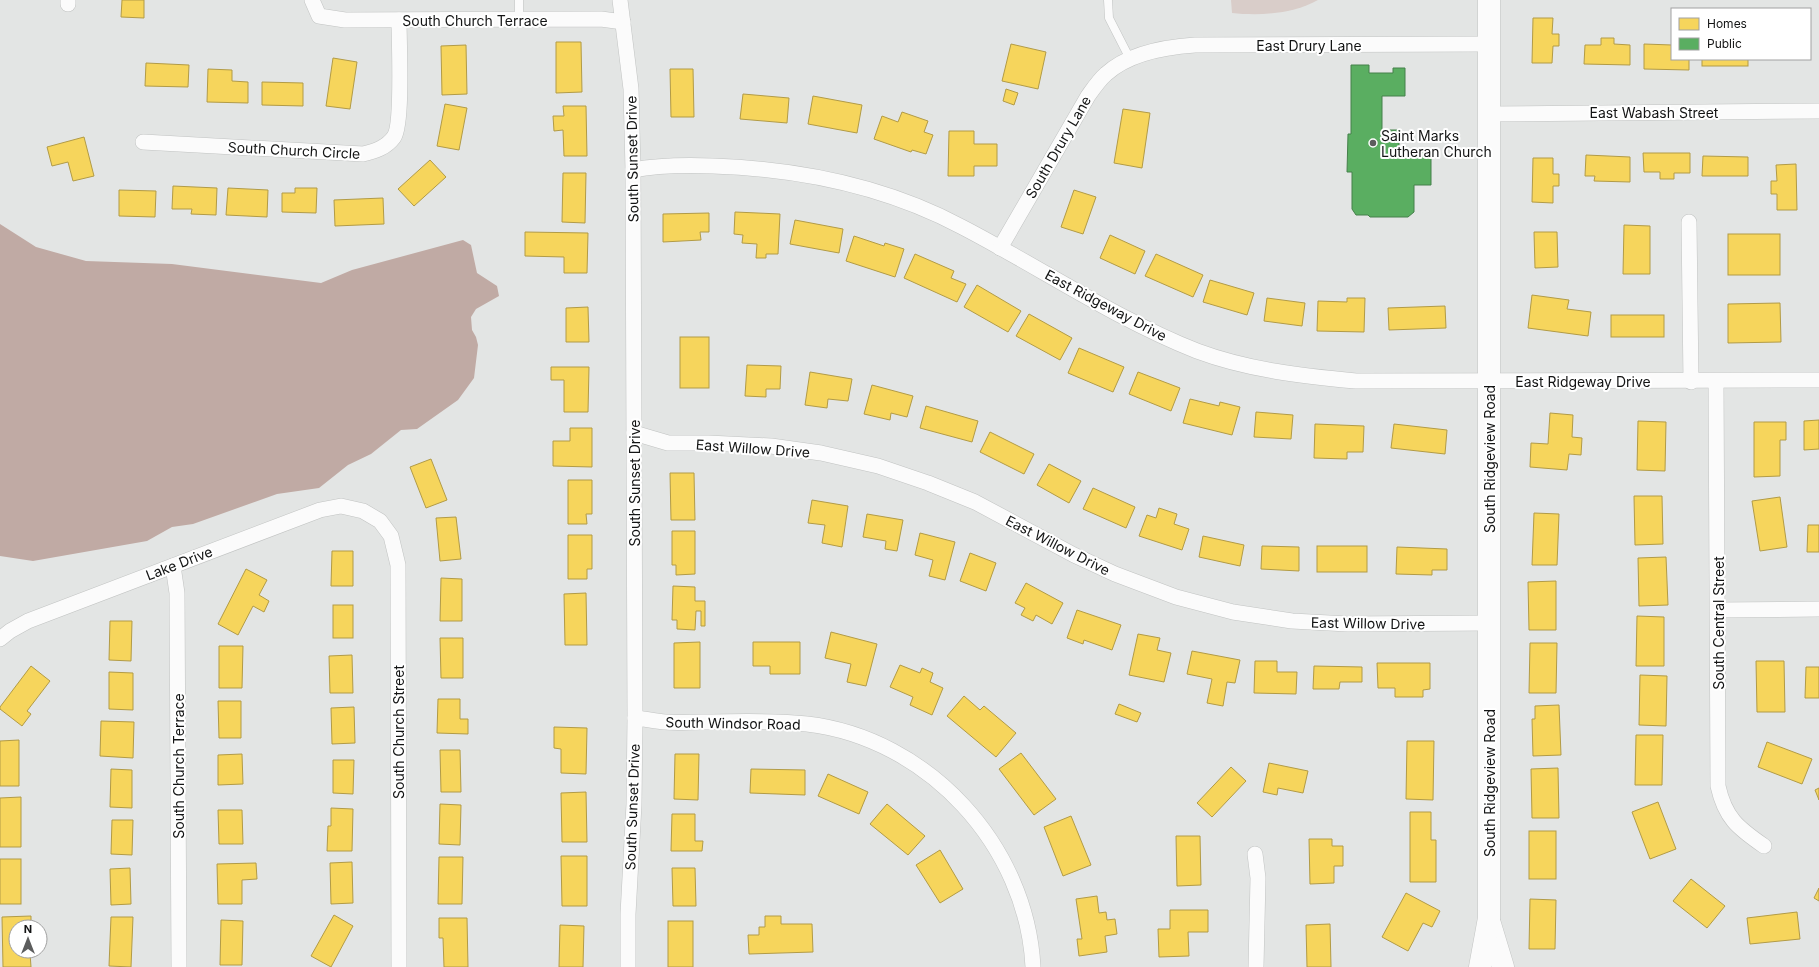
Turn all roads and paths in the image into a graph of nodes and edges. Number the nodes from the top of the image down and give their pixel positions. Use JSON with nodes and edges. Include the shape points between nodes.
{"nodes":[{"id":1,"x":312,"y":0,"type":"edge"},
{"id":2,"x":519,"y":0,"type":"edge"},
{"id":3,"x":620,"y":0,"type":"edge"},
{"id":4,"x":1108,"y":0,"type":"edge"},
{"id":5,"x":1489,"y":0,"type":"edge"},
{"id":6,"x":519,"y":19,"type":"junction"},
{"id":7,"x":399,"y":20,"type":"junction"},
{"id":8,"x":623,"y":22,"type":"junction"},
{"id":9,"x":1489,"y":44,"type":"junction"},
{"id":10,"x":1130,"y":59,"type":"junction"},
{"id":11,"x":1819,"y":111,"type":"edge"},
{"id":12,"x":1489,"y":114,"type":"junction"},
{"id":13,"x":143,"y":142,"type":"dead end"},
{"id":14,"x":633,"y":170,"type":"junction"},
{"id":15,"x":1689,"y":222,"type":"dead end"},
{"id":16,"x":1000,"y":248,"type":"junction"},
{"id":17,"x":1819,"y":380,"type":"edge"},
{"id":18,"x":1489,"y":381,"type":"junction"},
{"id":19,"x":1716,"y":381,"type":"junction"},
{"id":20,"x":1691,"y":382,"type":"junction"},
{"id":21,"x":634,"y":433,"type":"junction"},
{"id":22,"x":363,"y":511,"type":"joint"},
{"id":23,"x":173,"y":566,"type":"junction"},
{"id":24,"x":1819,"y":608,"type":"edge"},
{"id":25,"x":1718,"y":610,"type":"junction"},
{"id":26,"x":1489,"y":623,"type":"junction"},
{"id":27,"x":0,"y":639,"type":"edge"},
{"id":28,"x":635,"y":718,"type":"junction"},
{"id":29,"x":1764,"y":846,"type":"dead end"},
{"id":30,"x":1254,"y":854,"type":"dead end"},
{"id":31,"x":1489,"y":918,"type":"junction"},
{"id":32,"x":179,"y":967,"type":"edge"},
{"id":33,"x":399,"y":967,"type":"edge"},
{"id":34,"x":628,"y":967,"type":"edge"},
{"id":35,"x":1032,"y":967,"type":"edge"},
{"id":36,"x":1256,"y":967,"type":"edge"},
{"id":37,"x":1480,"y":967,"type":"edge"},
{"id":38,"x":1503,"y":967,"type":"edge"}],
"edges":[{"from":1,"to":7,"type":"street","name":"South Church Terrace","via":[[319,16],[327,18]]},
{"from":2,"to":6,"type":"lane"},
{"from":3,"to":8,"type":"street","name":"South Sunset Drive"},
{"from":4,"to":10,"type":"lane","via":[[1109,18]]},
{"from":5,"to":9,"type":"main road","name":"South Ridgeview Road"},
{"from":6,"to":7,"type":"street","name":"South Church Terrace"},
{"from":6,"to":8,"type":"street","name":"South Church Terrace","via":[[601,19]]},
{"from":7,"to":13,"type":"street","name":"South Church Circle","via":[[399,112],[395,136],[379,151],[363,154]]},
{"from":8,"to":14,"type":"street","name":"South Sunset Drive","via":[[631,89]]},
{"from":9,"to":10,"type":"street","name":"East Drury Lane","via":[[1171,46]]},
{"from":9,"to":12,"type":"main road","name":"South Ridgeview Road"},
{"from":10,"to":16,"type":"street","name":"South Drury Lane","via":[[1106,74],[1088,96]]},
{"from":11,"to":12,"type":"street","name":"East Wabash Street"},
{"from":12,"to":18,"type":"main road","name":"South Ridgeview Road"},
{"from":14,"to":16,"type":"street","name":"East Ridgeway Drive","via":[[653,166],[744,167],[852,184],[905,201]]},
{"from":14,"to":21,"type":"street","name":"South Sunset Drive"},
{"from":15,"to":20,"type":"street"},
{"from":16,"to":18,"type":"street","name":"East Ridgeway Drive","via":[[1145,329],[1245,366],[1297,376],[1356,381]]},
{"from":17,"to":19,"type":"street","name":"East Ridgeway Drive"},
{"from":18,"to":20,"type":"street","name":"East Ridgeway Drive"},
{"from":18,"to":26,"type":"main road","name":"South Ridgeview Road"},
{"from":19,"to":20,"type":"street","name":"East Ridgeway Drive"},
{"from":19,"to":25,"type":"street","name":"South Central Street"},
{"from":21,"to":26,"type":"street","name":"East Willow Drive","via":[[668,443],[771,446],[821,453],[878,466],[928,482],[975,502],[1115,574],[1176,597],[1233,612],[1292,621],[1348,624]]},
{"from":21,"to":28,"type":"street","name":"South Sunset Drive"},
{"from":22,"to":23,"type":"street","name":"Lake Drive","via":[[341,506],[320,510]]},
{"from":22,"to":33,"type":"street","name":"South Church Street","via":[[380,521],[391,536],[398,565]]},
{"from":23,"to":27,"type":"street","name":"Lake Drive","via":[[28,621]]},
{"from":23,"to":32,"type":"street","name":"South Church Terrace","via":[[177,593]]},
{"from":24,"to":25,"type":"street"},
{"from":25,"to":29,"type":"street","name":"South Central Street","via":[[1718,786],[1722,803],[1732,821]]},
{"from":26,"to":31,"type":"main road","name":"South Ridgeview Road"},
{"from":28,"to":34,"type":"street","name":"South Sunset Drive"},
{"from":28,"to":35,"type":"street","name":"South Windsor Road","via":[[666,722],[808,724],[858,735],[880,744],[920,767],[949,790],[970,812],[997,849],[1015,885],[1026,919]]},
{"from":30,"to":36,"type":"street","via":[[1258,878]]},
{"from":31,"to":37,"type":"main road","name":"South Ridgeview Road"},
{"from":31,"to":38,"type":"main road","name":"South Ridgeview Road"}]}
